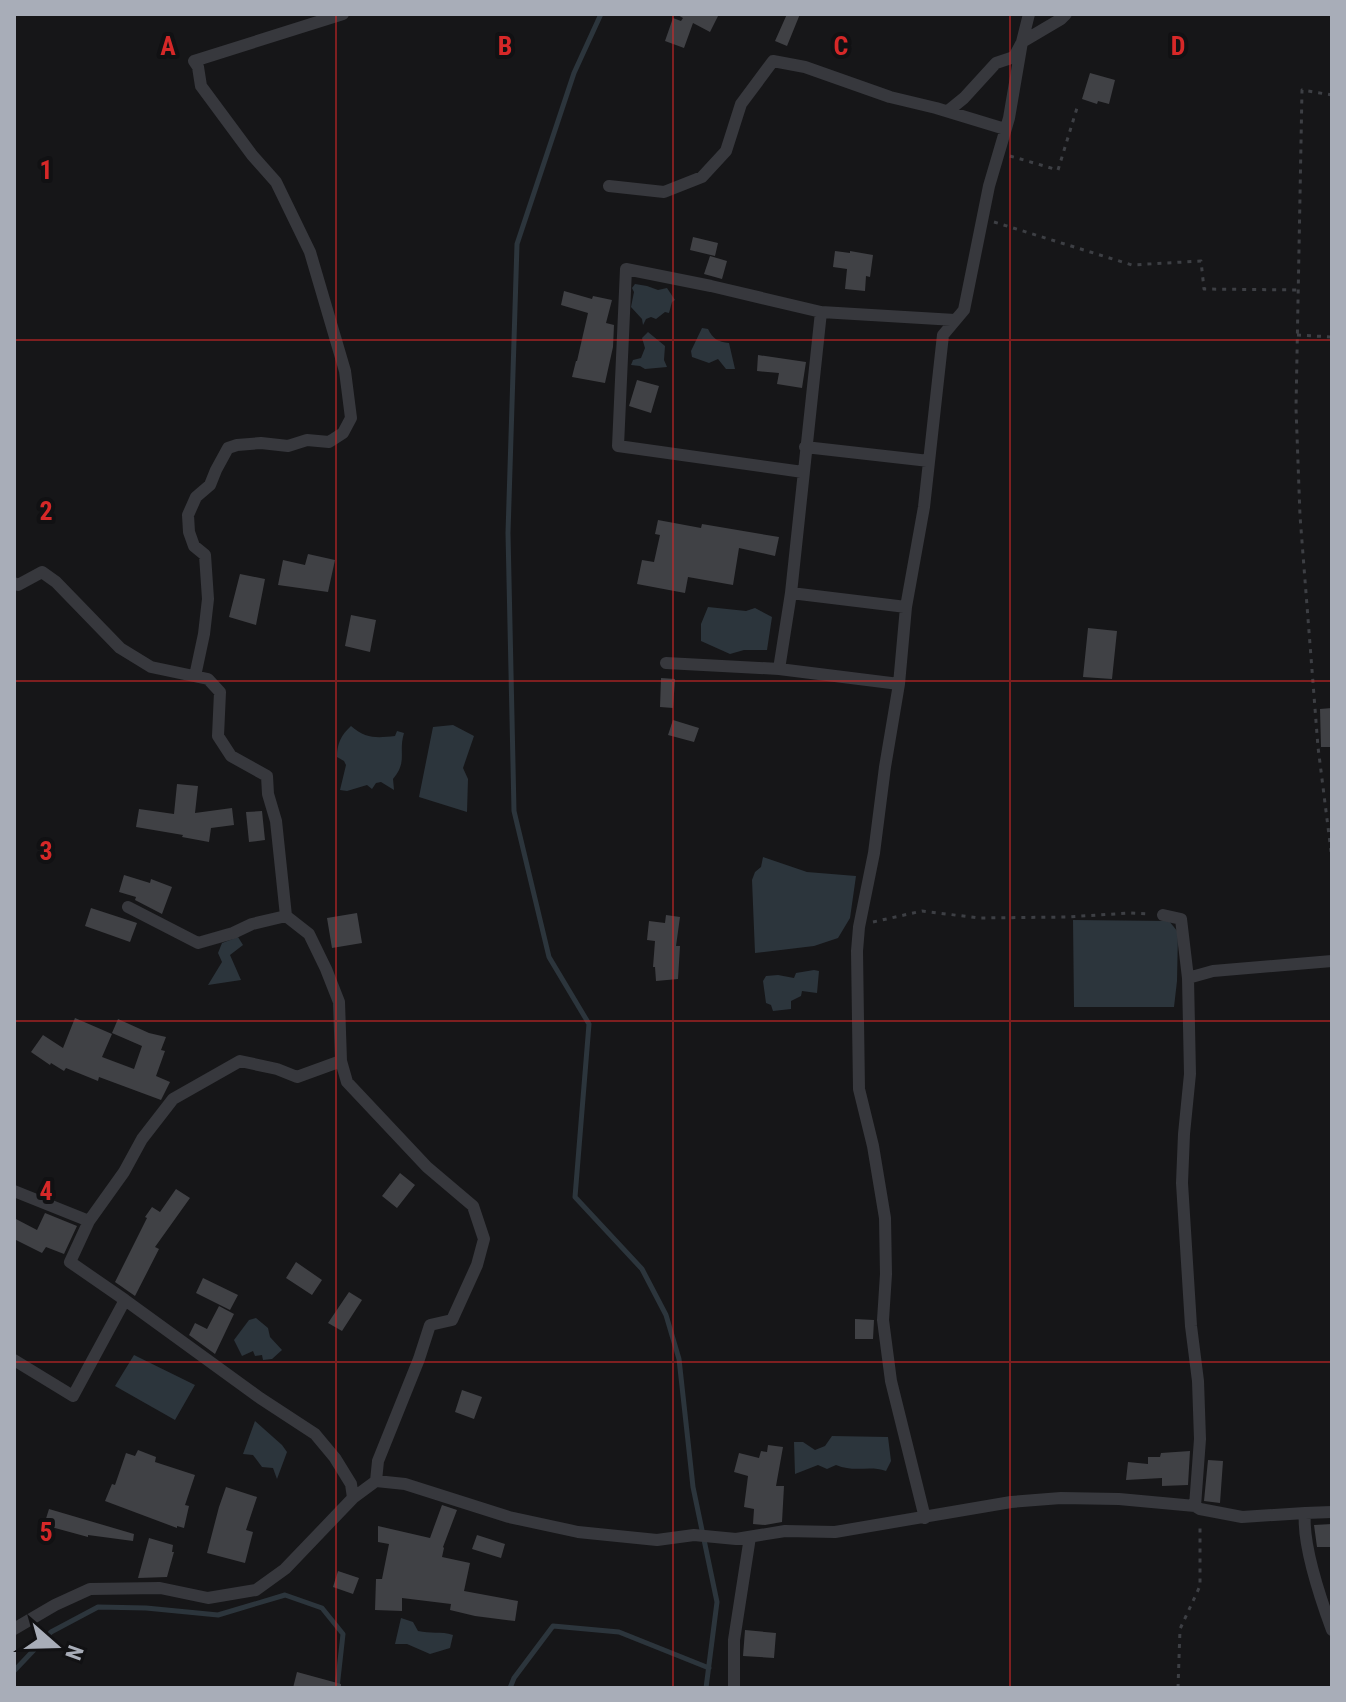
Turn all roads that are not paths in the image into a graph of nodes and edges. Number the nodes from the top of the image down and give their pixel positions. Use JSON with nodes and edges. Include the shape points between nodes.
{"nodes":[{"id":1,"x":343,"y":14,"type":"edge"},
{"id":2,"x":1029,"y":14,"type":"edge"},
{"id":3,"x":1066,"y":14,"type":"edge"},
{"id":4,"x":1022,"y":42,"type":"junction"},
{"id":5,"x":948,"y":111,"type":"junction"},
{"id":6,"x":1005,"y":129,"type":"junction"},
{"id":7,"x":609,"y":186,"type":"dead end"},
{"id":8,"x":821,"y":312,"type":"junction"},
{"id":9,"x":955,"y":320,"type":"junction"},
{"id":10,"x":805,"y":447,"type":"junction"},
{"id":11,"x":929,"y":461,"type":"junction"},
{"id":12,"x":803,"y":472,"type":"junction"},
{"id":13,"x":14,"y":583,"type":"edge"},
{"id":14,"x":791,"y":593,"type":"junction"},
{"id":15,"x":906,"y":607,"type":"junction"},
{"id":16,"x":666,"y":663,"type":"dead end"},
{"id":17,"x":779,"y":669,"type":"junction"},
{"id":18,"x":195,"y":676,"type":"junction"},
{"id":19,"x":899,"y":684,"type":"junction"},
{"id":20,"x":128,"y":907,"type":"dead end"},
{"id":21,"x":1163,"y":915,"type":"road end"},
{"id":22,"x":286,"y":916,"type":"junction"},
{"id":23,"x":1332,"y":961,"type":"edge"},
{"id":24,"x":1188,"y":978,"type":"junction"},
{"id":25,"x":341,"y":1061,"type":"junction"},
{"id":26,"x":14,"y":1191,"type":"edge"},
{"id":27,"x":89,"y":1221,"type":"junction"},
{"id":28,"x":125,"y":1300,"type":"junction"},
{"id":29,"x":14,"y":1360,"type":"edge"},
{"id":30,"x":376,"y":1481,"type":"junction"},
{"id":31,"x":353,"y":1498,"type":"junction"},
{"id":32,"x":1198,"y":1507,"type":"junction"},
{"id":33,"x":1332,"y":1512,"type":"edge"},
{"id":34,"x":1305,"y":1513,"type":"junction"},
{"id":35,"x":925,"y":1518,"type":"junction"},
{"id":36,"x":750,"y":1537,"type":"junction"},
{"id":37,"x":14,"y":1629,"type":"edge"},
{"id":38,"x":1332,"y":1630,"type":"edge"},
{"id":39,"x":734,"y":1688,"type":"edge"}],
"edges":[{"from":1,"to":18,"type":"street","via":[[194,61],[201,86],[276,182],[310,252],[345,371],[351,418],[343,433],[329,442],[228,448],[210,485],[196,497],[188,515],[189,532],[205,555],[208,599]]},
{"from":2,"to":4,"type":"street"},
{"from":3,"to":4,"type":"street"},
{"from":4,"to":5,"type":"street","via":[[1014,57],[996,63]]},
{"from":4,"to":6,"type":"street"},
{"from":5,"to":6,"type":"street"},
{"from":5,"to":7,"type":"street","via":[[773,61],[741,104],[726,151],[702,177],[664,192]]},
{"from":6,"to":9,"type":"street","via":[[964,310]]},
{"from":8,"to":9,"type":"street"},
{"from":8,"to":10,"type":"street"},
{"from":8,"to":12,"type":"street","via":[[626,269],[618,446]]},
{"from":9,"to":11,"type":"street","via":[[943,335]]},
{"from":10,"to":11,"type":"street"},
{"from":10,"to":12,"type":"street"},
{"from":11,"to":15,"type":"street"},
{"from":12,"to":14,"type":"street"},
{"from":13,"to":18,"type":"street","via":[[42,572],[120,648],[151,667]]},
{"from":14,"to":15,"type":"street"},
{"from":14,"to":17,"type":"street"},
{"from":15,"to":19,"type":"street"},
{"from":16,"to":17,"type":"street"},
{"from":17,"to":19,"type":"street"},
{"from":18,"to":22,"type":"street","via":[[208,679],[220,692],[218,736],[231,756],[267,776]]},
{"from":19,"to":35,"type":"street","via":[[859,927],[859,1089],[885,1218],[883,1320],[891,1381]]},
{"from":20,"to":22,"type":"street","via":[[198,943]]},
{"from":21,"to":24,"type":"street","via":[[1181,919]]},
{"from":22,"to":25,"type":"street","via":[[309,934],[339,1002]]},
{"from":23,"to":24,"type":"street","via":[[1213,971]]},
{"from":24,"to":32,"type":"street","via":[[1190,1074],[1182,1183],[1198,1381]]},
{"from":25,"to":27,"type":"street","via":[[297,1077],[240,1061],[173,1099]]},
{"from":25,"to":30,"type":"street","via":[[347,1082],[427,1167],[473,1206],[484,1239],[452,1320],[430,1325],[378,1461]]},
{"from":26,"to":27,"type":"street"},
{"from":27,"to":28,"type":"street","via":[[70,1262]]},
{"from":28,"to":29,"type":"street","via":[[73,1396]]},
{"from":28,"to":31,"type":"street","via":[[315,1434],[351,1484]]},
{"from":30,"to":31,"type":"street"},
{"from":30,"to":36,"type":"street","via":[[405,1484],[578,1532],[657,1540]]},
{"from":31,"to":37,"type":"street","via":[[285,1569],[256,1590],[208,1598],[160,1588],[90,1589]]},
{"from":32,"to":34,"type":"street","via":[[1242,1517]]},
{"from":32,"to":35,"type":"street","via":[[1061,1498]]},
{"from":33,"to":34,"type":"street"},
{"from":34,"to":38,"type":"street"},
{"from":35,"to":36,"type":"street","via":[[835,1532]]},
{"from":36,"to":39,"type":"street","via":[[734,1640]]}]}
